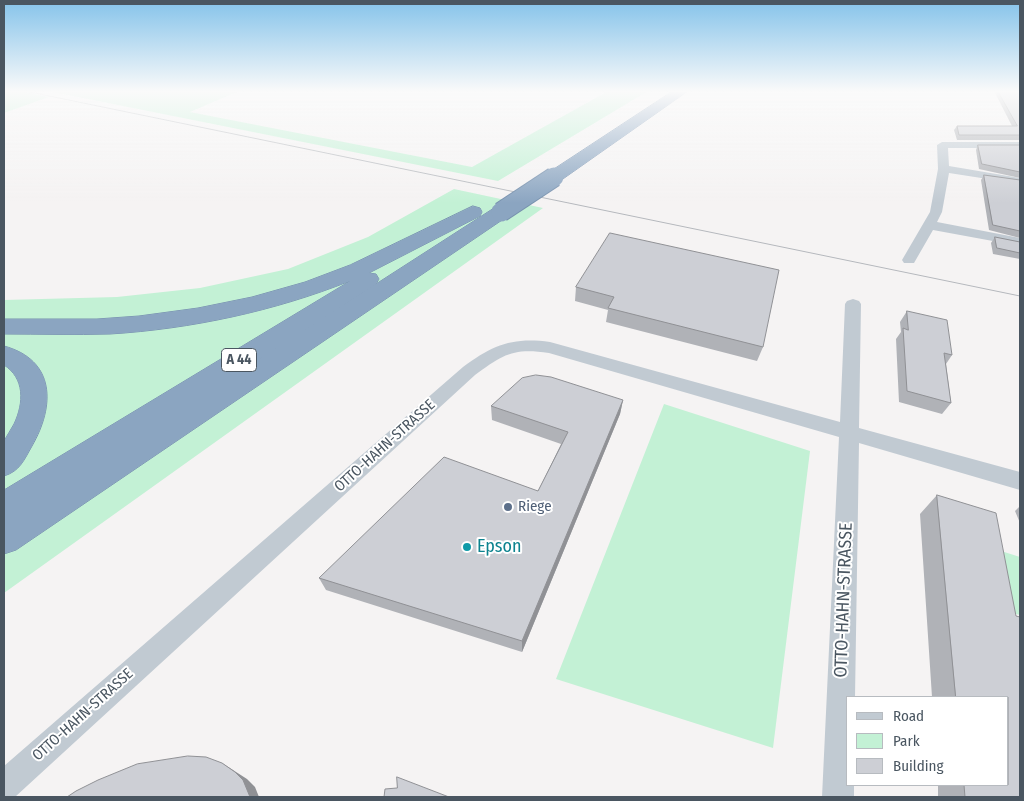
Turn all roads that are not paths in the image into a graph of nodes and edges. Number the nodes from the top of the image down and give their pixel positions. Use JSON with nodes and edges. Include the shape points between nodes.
{"nodes":[{"id":1,"x":603,"y":128,"type":"edge"},
{"id":2,"x":626,"y":128,"type":"edge"},
{"id":3,"x":1020,"y":145,"type":"edge"},
{"id":4,"x":944,"y":169,"type":"junction"},
{"id":5,"x":1020,"y":181,"type":"edge"},
{"id":6,"x":486,"y":210,"type":"junction"},
{"id":7,"x":929,"y":225,"type":"junction"},
{"id":8,"x":1020,"y":242,"type":"edge"},
{"id":9,"x":909,"y":260,"type":"dead end"},
{"id":10,"x":853,"y":304,"type":"dead end"},
{"id":11,"x":4,"y":326,"type":"edge"},
{"id":12,"x":4,"y":354,"type":"edge"},
{"id":13,"x":849,"y":432,"type":"junction"},
{"id":14,"x":4,"y":464,"type":"edge"},
{"id":15,"x":1020,"y":481,"type":"edge"},
{"id":16,"x":4,"y":507,"type":"edge"},
{"id":17,"x":4,"y":539,"type":"edge"},
{"id":18,"x":4,"y":786,"type":"edge"},
{"id":19,"x":838,"y":797,"type":"edge"}],
"edges":[{"from":1,"to":6,"type":"highway","number":"A 44","via":[[536,171]]},
{"from":2,"to":6,"type":"highway","number":"A 44","bridge":true,"via":[[554,177]]},
{"from":3,"to":4,"type":"street","via":[[942,145]]},
{"from":4,"to":5,"type":"street"},
{"from":4,"to":7,"type":"street","via":[[936,212]]},
{"from":6,"to":11,"type":"highway","via":[[358,270],[303,290],[240,307],[194,317],[129,324]]},
{"from":6,"to":16,"type":"highway","number":"A 44"},
{"from":6,"to":17,"type":"highway","number":"A 44","via":[[276,362]]},
{"from":7,"to":8,"type":"street"},
{"from":7,"to":9,"type":"street"},
{"from":10,"to":13,"type":"street","name":"OTTO-HAHN-STRASSE"},
{"from":12,"to":14,"type":"highway","via":[[25,369],[35,392],[28,426]]},
{"from":13,"to":15,"type":"street","name":"OTTO-HAHN-STRASSE"},
{"from":13,"to":18,"type":"street","name":"OTTO-HAHN-STRASSE","via":[[550,348],[528,344],[510,346],[469,370]]},
{"from":13,"to":19,"type":"street","name":"OTTO-HAHN-STRASSE"}]}
